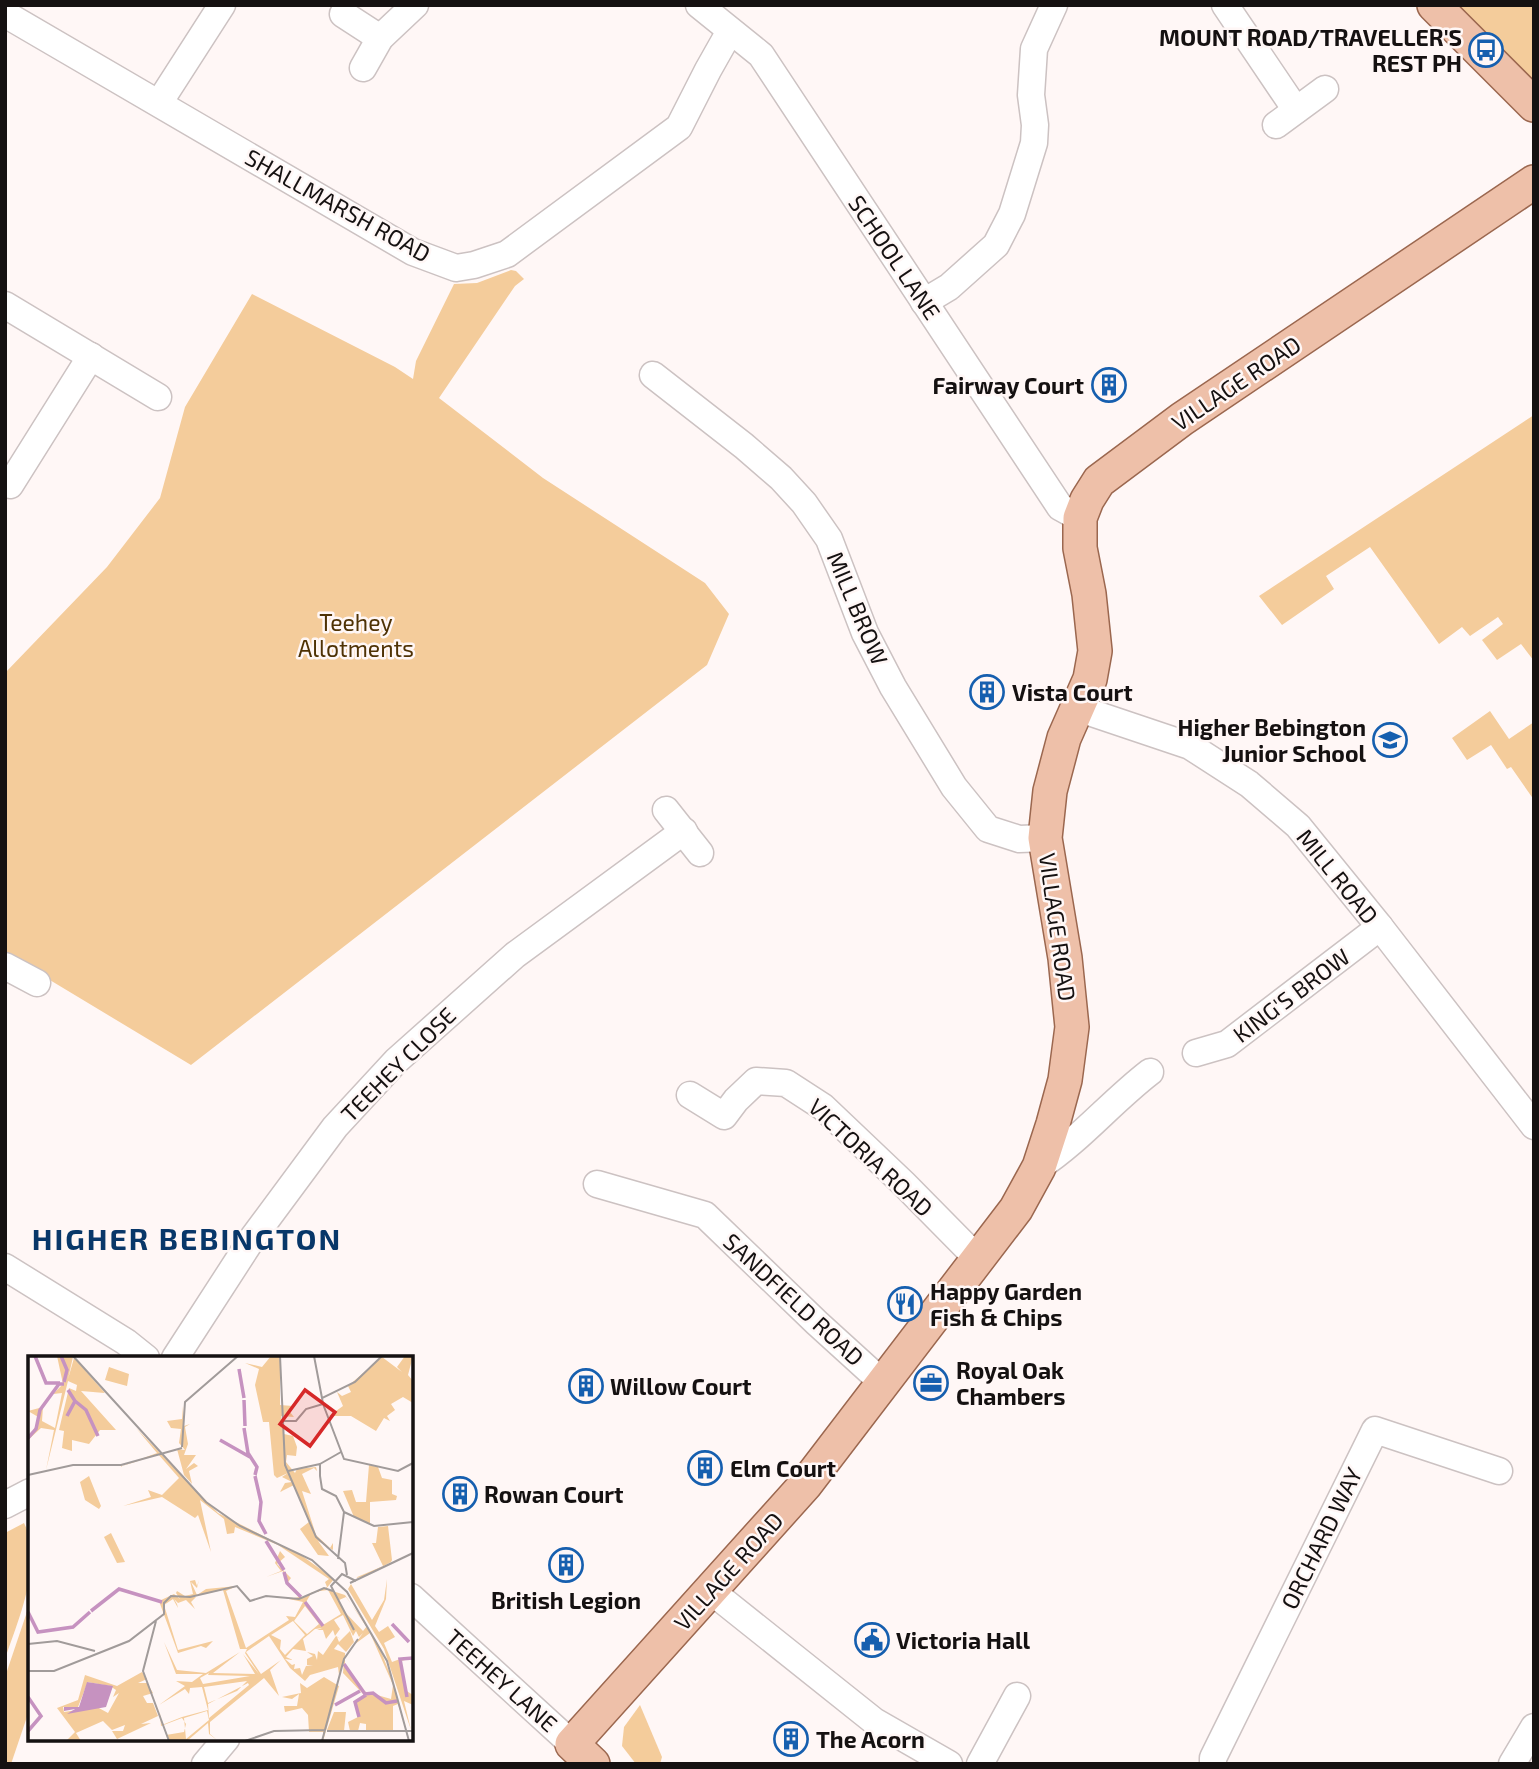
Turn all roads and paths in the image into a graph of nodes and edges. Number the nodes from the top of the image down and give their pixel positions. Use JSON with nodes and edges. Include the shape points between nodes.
{"nodes":[{"id":1,"x":222,"y":5,"type":"edge"},
{"id":2,"x":415,"y":5,"type":"edge"},
{"id":3,"x":699,"y":5,"type":"edge"},
{"id":4,"x":1054,"y":5,"type":"edge"},
{"id":5,"x":1225,"y":5,"type":"edge"},
{"id":6,"x":1434,"y":5,"type":"edge"},
{"id":7,"x":5,"y":13,"type":"edge"},
{"id":8,"x":343,"y":14,"type":"dead end"},
{"id":9,"x":730,"y":31,"type":"junction"},
{"id":10,"x":380,"y":38,"type":"junction"},
{"id":11,"x":363,"y":68,"type":"dead end"},
{"id":12,"x":1325,"y":89,"type":"dead end"},
{"id":13,"x":159,"y":103,"type":"junction"},
{"id":14,"x":1534,"y":105,"type":"edge"},
{"id":15,"x":1534,"y":182,"type":"edge"},
{"id":16,"x":924,"y":302,"type":"junction"},
{"id":17,"x":5,"y":306,"type":"edge"},
{"id":18,"x":90,"y":356,"type":"junction"},
{"id":19,"x":653,"y":375,"type":"dead end"},
{"id":20,"x":158,"y":397,"type":"dead end"},
{"id":21,"x":15,"y":488,"type":"edge"},
{"id":22,"x":1080,"y":518,"type":"junction"},
{"id":23,"x":1077,"y":708,"type":"junction"},
{"id":24,"x":666,"y":810,"type":"dead end"},
{"id":25,"x":684,"y":831,"type":"junction"},
{"id":26,"x":1045,"y":838,"type":"junction"},
{"id":27,"x":700,"y":853,"type":"dead end"},
{"id":28,"x":1380,"y":928,"type":"junction"},
{"id":29,"x":1196,"y":1053,"type":"dead end"},
{"id":30,"x":1150,"y":1072,"type":"dead end"},
{"id":31,"x":690,"y":1095,"type":"dead end"},
{"id":32,"x":1531,"y":1116,"type":"edge"},
{"id":33,"x":1039,"y":1167,"type":"junction"},
{"id":34,"x":597,"y":1184,"type":"dead end"},
{"id":35,"x":977,"y":1258,"type":"junction"},
{"id":36,"x":5,"y":1267,"type":"edge"},
{"id":37,"x":144,"y":1356,"type":"edge"},
{"id":38,"x":176,"y":1356,"type":"edge"},
{"id":39,"x":883,"y":1382,"type":"junction"},
{"id":40,"x":1499,"y":1471,"type":"dead end"},
{"id":41,"x":28,"y":1493,"type":"edge"},
{"id":42,"x":5,"y":1505,"type":"edge"},
{"id":43,"x":710,"y":1591,"type":"junction"},
{"id":44,"x":413,"y":1599,"type":"edge"},
{"id":45,"x":1017,"y":1696,"type":"dead end"},
{"id":46,"x":1534,"y":1727,"type":"edge"},
{"id":47,"x":224,"y":1741,"type":"edge"},
{"id":48,"x":582,"y":1754,"type":"edge"},
{"id":49,"x":205,"y":1764,"type":"edge"},
{"id":50,"x":949,"y":1764,"type":"edge"},
{"id":51,"x":981,"y":1764,"type":"edge"},
{"id":52,"x":1213,"y":1764,"type":"edge"},
{"id":53,"x":1511,"y":1764,"type":"edge"}],
"edges":[{"from":1,"to":13,"type":"street"},
{"from":2,"to":10,"type":"street"},
{"from":3,"to":9,"type":"street","name":"SCHOOL LANE"},
{"from":4,"to":16,"type":"street","via":[[1034,49],[1034,143],[1012,214],[996,245],[949,287]]},
{"from":5,"to":12,"type":"street","via":[[1286,118]]},
{"from":6,"to":14,"type":"main road"},
{"from":7,"to":13,"type":"street","name":"SHALLMARSH ROAD"},
{"from":8,"to":10,"type":"street"},
{"from":9,"to":13,"type":"street","name":"SHALLMARSH ROAD","via":[[679,127],[507,254],[456,268],[413,252]]},
{"from":9,"to":16,"type":"street","name":"SCHOOL LANE","via":[[761,55]]},
{"from":10,"to":11,"type":"street"},
{"from":15,"to":22,"type":"main road","name":"VILLAGE ROAD","via":[[1182,419],[1099,481]]},
{"from":16,"to":22,"type":"street","name":"SCHOOL LANE","via":[[1060,507]]},
{"from":17,"to":18,"type":"street"},
{"from":18,"to":20,"type":"street"},
{"from":18,"to":21,"type":"street"},
{"from":19,"to":26,"type":"street","name":"MILL BROW","via":[[744,446],[804,503],[829,539],[864,633],[893,687],[954,787],[988,829],[1019,839]]},
{"from":22,"to":23,"type":"main road","name":"VILLAGE ROAD","via":[[1095,651],[1090,679]]},
{"from":23,"to":26,"type":"main road","name":"VILLAGE ROAD","via":[[1051,791]]},
{"from":23,"to":28,"type":"street","name":"MILL ROAD","via":[[1190,746],[1249,784],[1298,826]]},
{"from":24,"to":25,"type":"street"},
{"from":25,"to":27,"type":"street"},
{"from":25,"to":38,"type":"street","name":"TEEHEY CLOSE","via":[[516,956],[396,1061],[335,1127],[252,1239]]},
{"from":26,"to":33,"type":"main road","name":"VILLAGE ROAD","via":[[1072,1027],[1065,1080]]},
{"from":28,"to":29,"type":"street","name":"KING'S BROW","via":[[1227,1044]]},
{"from":28,"to":32,"type":"street","name":"MILL ROAD"},
{"from":30,"to":33,"type":"street"},
{"from":31,"to":35,"type":"street","name":"VICTORIA ROAD","via":[[724,1116],[756,1081],[786,1083],[823,1107]]},
{"from":33,"to":35,"type":"main road","name":"VILLAGE ROAD","via":[[1016,1209]]},
{"from":34,"to":39,"type":"street","name":"SANDFIELD ROAD","via":[[705,1215]]},
{"from":35,"to":39,"type":"main road","name":"VILLAGE ROAD"},
{"from":36,"to":37,"type":"street"},
{"from":39,"to":43,"type":"main road","name":"VILLAGE ROAD","via":[[805,1485]]},
{"from":40,"to":52,"type":"street","name":"ORCHARD WAY","via":[[1375,1430]]},
{"from":41,"to":42,"type":"street"},
{"from":43,"to":48,"type":"main road","name":"VILLAGE ROAD"},
{"from":43,"to":50,"type":"street","via":[[874,1721]]},
{"from":44,"to":48,"type":"street","name":"TEEHEY LANE"},
{"from":45,"to":51,"type":"street"},
{"from":46,"to":53,"type":"street"},
{"from":47,"to":49,"type":"street"}]}
